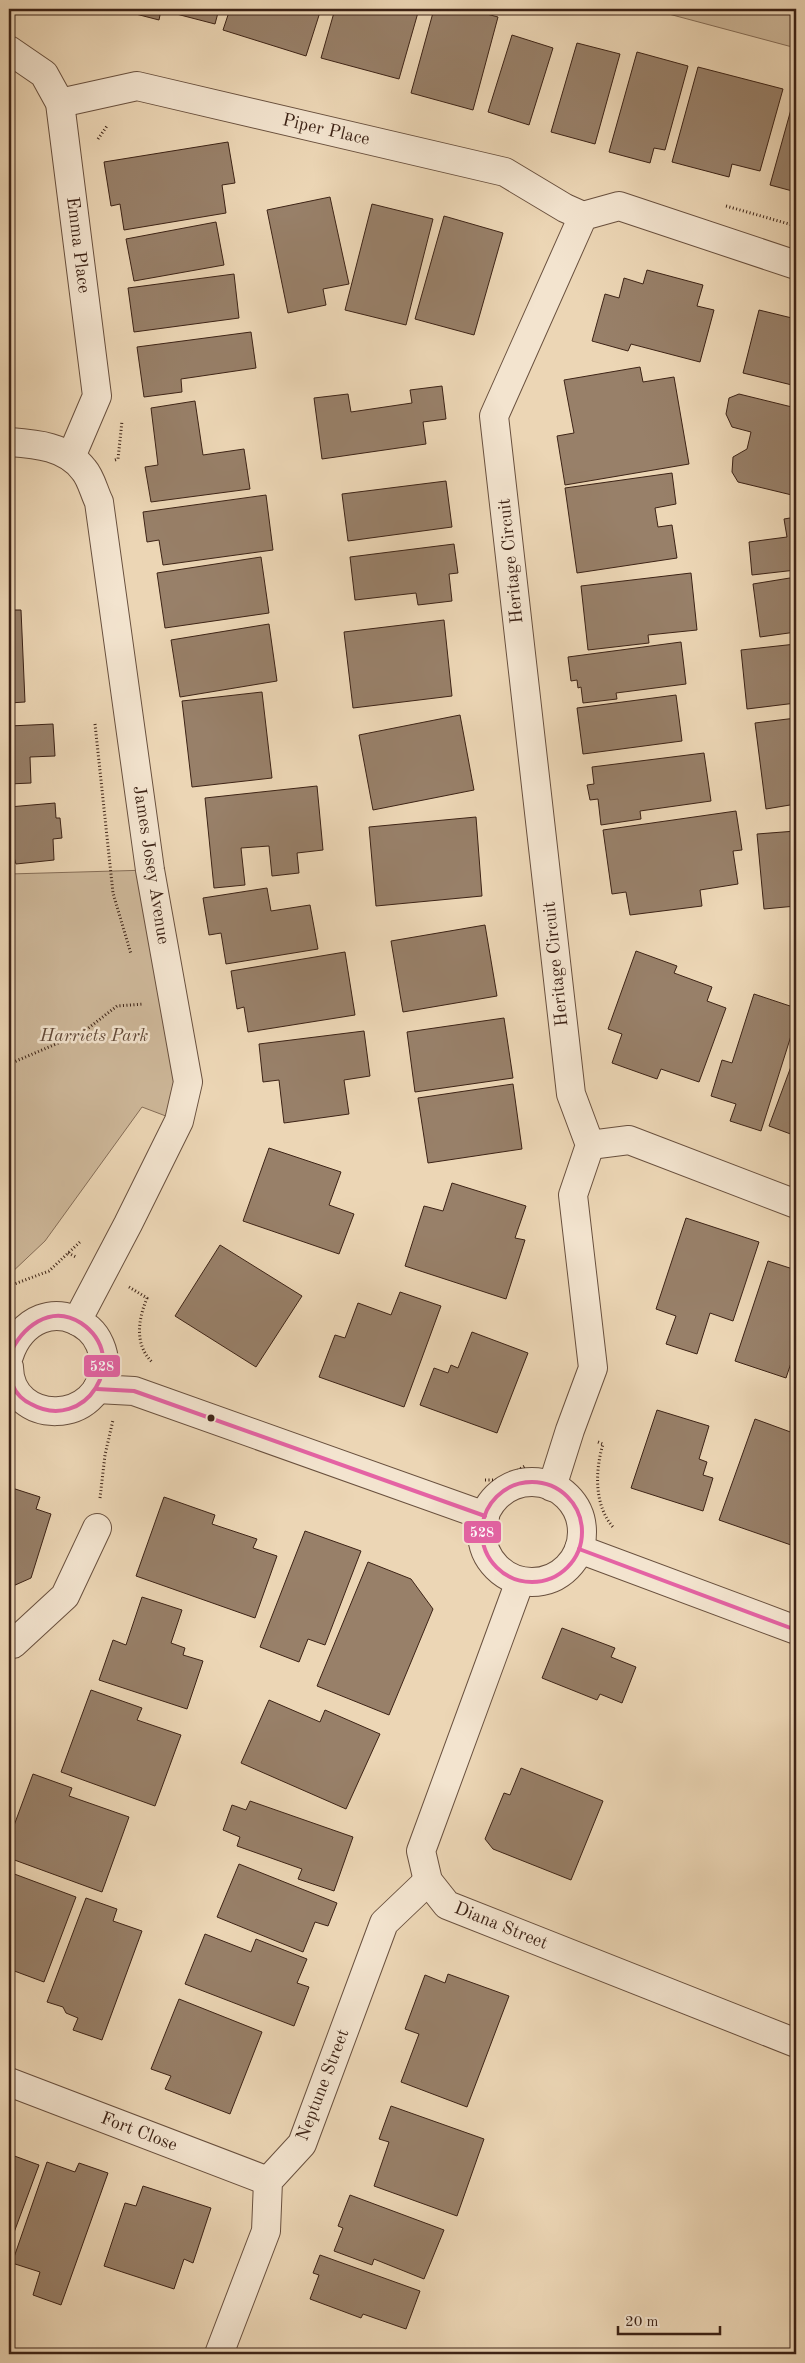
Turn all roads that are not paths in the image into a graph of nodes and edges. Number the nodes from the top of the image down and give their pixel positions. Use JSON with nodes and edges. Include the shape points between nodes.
{"nodes":[{"id":1,"x":9,"y":50,"type":"edge"},
{"id":2,"x":60,"y":103,"type":"junction"},
{"id":3,"x":583,"y":216,"type":"junction"},
{"id":4,"x":796,"y":265,"type":"edge"},
{"id":5,"x":9,"y":442,"type":"edge"},
{"id":6,"x":79,"y":465,"type":"junction"},
{"id":7,"x":590,"y":1145,"type":"junction"},
{"id":8,"x":796,"y":1204,"type":"edge"},
{"id":9,"x":77,"y":1321,"type":"junction"},
{"id":10,"x":9,"y":1356,"type":"edge"},
{"id":11,"x":9,"y":1367,"type":"edge"},
{"id":12,"x":97,"y":1389,"type":"junction"},
{"id":13,"x":552,"y":1487,"type":"junction"},
{"id":14,"x":485,"y":1516,"type":"junction"},
{"id":15,"x":97,"y":1528,"type":"road end"},
{"id":16,"x":579,"y":1549,"type":"junction"},
{"id":17,"x":520,"y":1581,"type":"junction"},
{"id":18,"x":796,"y":1630,"type":"edge"},
{"id":19,"x":11,"y":1643,"type":"edge"},
{"id":20,"x":428,"y":1881,"type":"junction"},
{"id":21,"x":796,"y":2042,"type":"edge"},
{"id":22,"x":9,"y":2082,"type":"edge"},
{"id":23,"x":268,"y":2182,"type":"junction"},
{"id":24,"x":219,"y":2354,"type":"edge"}],
"edges":[{"from":1,"to":2,"type":"street","name":"Emma Place","via":[[44,74]]},
{"from":2,"to":3,"type":"street","name":"Piper Place","via":[[137,86],[505,172]]},
{"from":2,"to":6,"type":"street","name":"Emma Place","via":[[97,396]]},
{"from":3,"to":4,"type":"street","via":[[619,206]]},
{"from":3,"to":7,"type":"street","name":"Heritage Circuit","via":[[494,416],[571,1094]]},
{"from":5,"to":6,"type":"street","via":[[43,445]]},
{"from":6,"to":9,"type":"street","name":"James Josey Avenue","via":[[99,502],[150,870],[188,1082],[179,1121]]},
{"from":7,"to":8,"type":"street","via":[[629,1140]]},
{"from":7,"to":13,"type":"street","via":[[573,1195],[594,1368]]},
{"from":9,"to":10,"type":"street","via":[[62,1316],[34,1322],[21,1331]]},
{"from":9,"to":12,"type":"street","via":[[90,1330],[104,1358],[104,1374]]},
{"from":11,"to":12,"type":"street","via":[[15,1389],[40,1409],[72,1410],[87,1401]]},
{"from":12,"to":14,"type":"street","via":[[134,1391]]},
{"from":13,"to":14,"type":"street","via":[[520,1484],[505,1490],[493,1501]]},
{"from":13,"to":16,"type":"street","via":[[565,1495],[578,1513],[582,1534]]},
{"from":14,"to":17,"type":"street","via":[[484,1548],[492,1563],[504,1574]]},
{"from":15,"to":19,"type":"street","via":[[65,1596]]},
{"from":16,"to":17,"type":"street","via":[[561,1572],[548,1579]]},
{"from":16,"to":18,"type":"street"},
{"from":17,"to":20,"type":"street","name":"Diana Street","via":[[421,1851]]},
{"from":20,"to":21,"type":"street","name":"Diana Street","via":[[447,1904]]},
{"from":20,"to":23,"type":"street","name":"Neptune Street","via":[[384,1923],[302,2144]]},
{"from":22,"to":23,"type":"street","name":"Fort Close"},
{"from":23,"to":24,"type":"street","via":[[266,2232]]}]}
